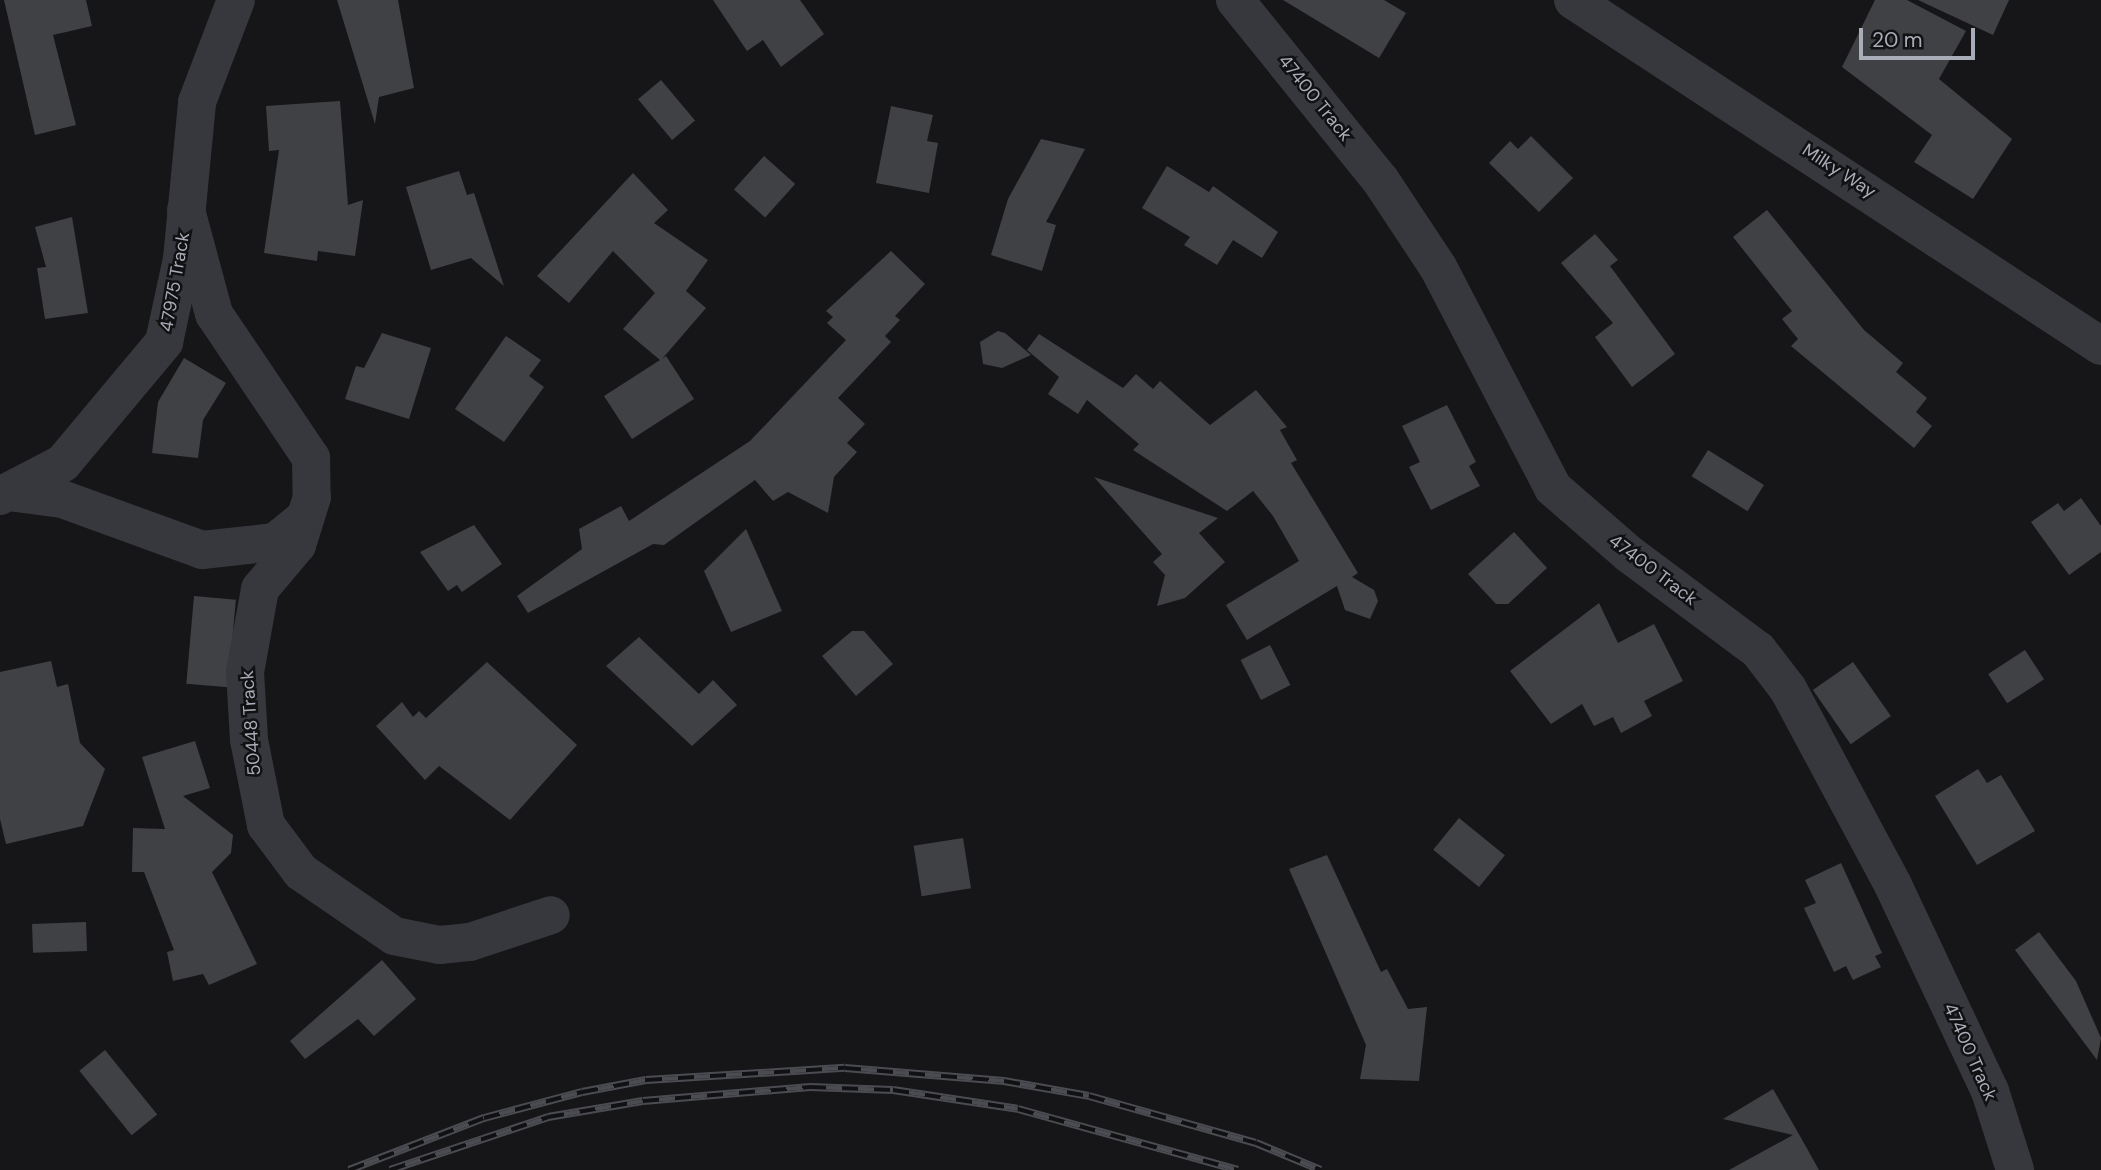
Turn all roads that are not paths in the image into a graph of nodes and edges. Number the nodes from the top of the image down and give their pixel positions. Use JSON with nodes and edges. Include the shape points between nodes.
{"nodes":[{"id":1,"x":236,"y":0,"type":"edge"},
{"id":2,"x":1235,"y":0,"type":"edge"},
{"id":3,"x":1573,"y":0,"type":"edge"},
{"id":4,"x":186,"y":210,"type":"junction"},
{"id":5,"x":2101,"y":346,"type":"edge"},
{"id":6,"x":8,"y":495,"type":"edge"},
{"id":7,"x":302,"y":520,"type":"junction"},
{"id":8,"x":551,"y":915,"type":"dead end"},
{"id":9,"x":2015,"y":1170,"type":"edge"}],
"edges":[{"from":1,"to":4,"type":"street","name":"47975 Track","via":[[197,102]]},
{"from":2,"to":9,"type":"street","name":"47400 Track","via":[[1381,181],[1438,267],[1553,488],[1629,555],[1758,650],[1788,690],[1904,909],[1990,1091]]},
{"from":3,"to":5,"type":"street","name":"Milky Way"},
{"from":4,"to":6,"type":"street","name":"47975 Track","via":[[164,342],[63,463]]},
{"from":4,"to":7,"type":"street","name":"50448 Track","via":[[214,314],[311,458],[312,497]]},
{"from":6,"to":7,"type":"street","via":[[62,499],[202,550],[275,542]]},
{"from":7,"to":8,"type":"street","name":"50448 Track","via":[[297,545],[260,589],[245,672],[249,740],[266,825],[301,872],[394,936],[440,945],[470,942]]}]}
